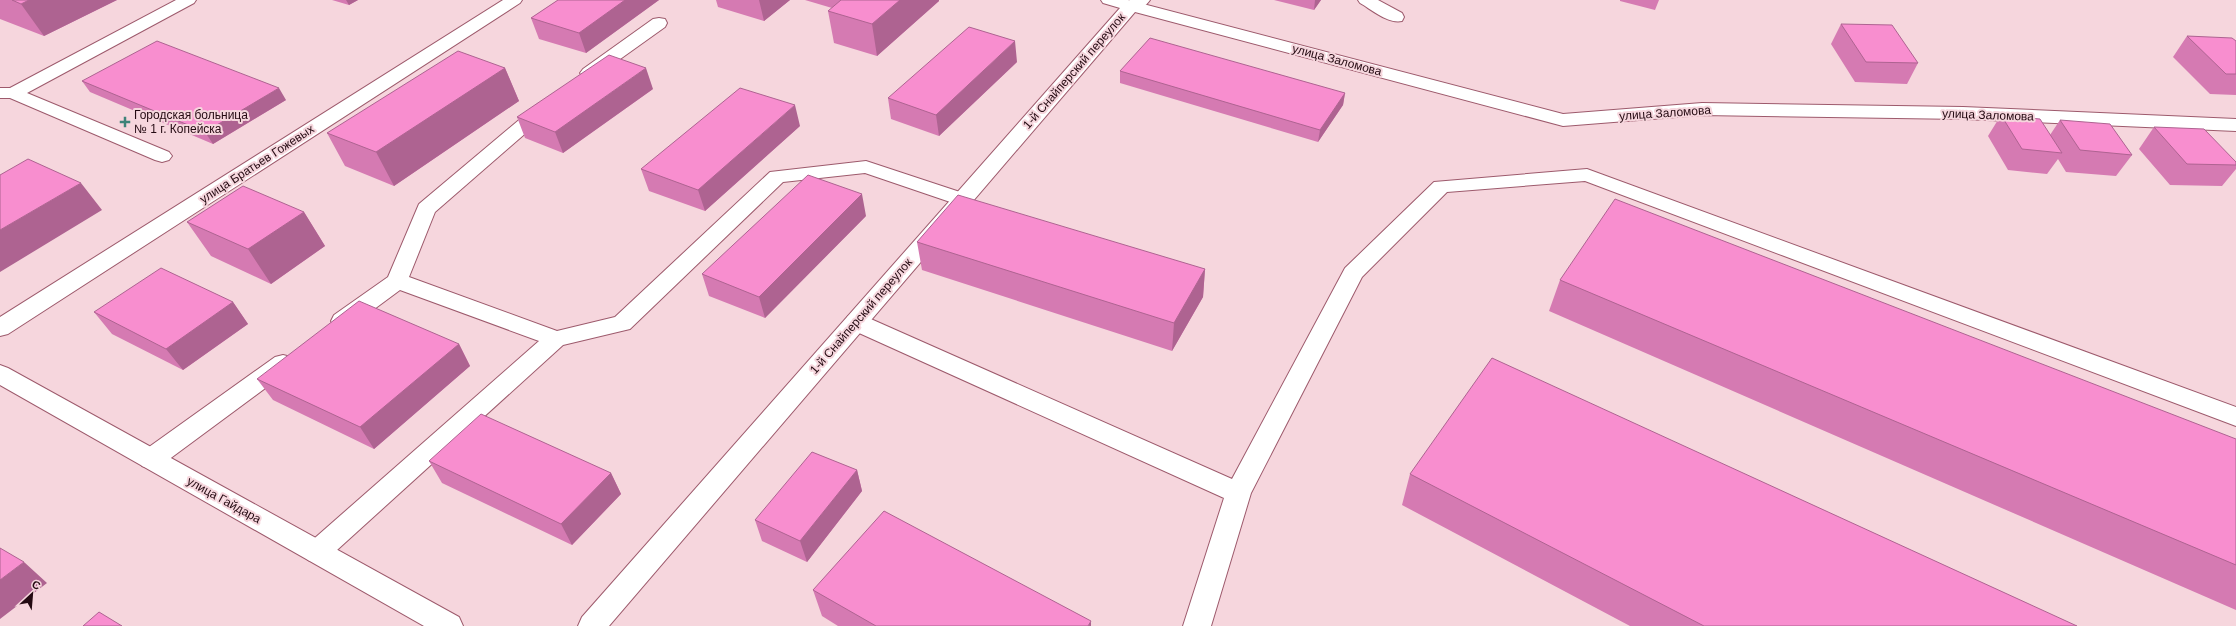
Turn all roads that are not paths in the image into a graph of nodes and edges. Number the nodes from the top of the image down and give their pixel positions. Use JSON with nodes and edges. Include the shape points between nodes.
{"nodes":[{"id":1,"x":188,"y":0,"type":"edge"},
{"id":2,"x":514,"y":0,"type":"edge"},
{"id":3,"x":1109,"y":0,"type":"edge"},
{"id":4,"x":1366,"y":0,"type":"edge"},
{"id":5,"x":1136,"y":3,"type":"edge"},
{"id":6,"x":1396,"y":17,"type":"dead end"},
{"id":7,"x":659,"y":23,"type":"dead end"},
{"id":8,"x":576,"y":83,"type":"edge"},
{"id":9,"x":7,"y":93,"type":"edge"},
{"id":10,"x":557,"y":97,"type":"edge"},
{"id":11,"x":2236,"y":125,"type":"edge"},
{"id":12,"x":162,"y":156,"type":"dead end"},
{"id":13,"x":962,"y":200,"type":"junction"},
{"id":14,"x":397,"y":281,"type":"junction"},
{"id":15,"x":856,"y":322,"type":"junction"},
{"id":16,"x":0,"y":328,"type":"edge"},
{"id":17,"x":326,"y":332,"type":"edge"},
{"id":18,"x":556,"y":339,"type":"junction"},
{"id":19,"x":300,"y":351,"type":"edge"},
{"id":20,"x":0,"y":374,"type":"edge"},
{"id":21,"x":2236,"y":417,"type":"edge"},
{"id":22,"x":151,"y":459,"type":"junction"},
{"id":23,"x":1238,"y":493,"type":"junction"},
{"id":24,"x":317,"y":552,"type":"junction"},
{"id":25,"x":449,"y":626,"type":"edge"},
{"id":26,"x":592,"y":626,"type":"edge"},
{"id":27,"x":1197,"y":626,"type":"edge"}],
"edges":[{"from":1,"to":9,"type":"street"},
{"from":2,"to":16,"type":"street","name":"улица Братьев Гожевых"},
{"from":3,"to":5,"type":"street","name":"улица Заломова"},
{"from":4,"to":6,"type":"street"},
{"from":5,"to":11,"type":"street","name":"улица Заломова","via":[[1563,120],[1702,109],[1963,113]]},
{"from":5,"to":13,"type":"street","name":"1-й Снайперский переулок"},
{"from":7,"to":8,"type":"street"},
{"from":9,"to":12,"type":"street"},
{"from":10,"to":14,"type":"street","via":[[426,209]]},
{"from":13,"to":15,"type":"street","name":"1-й Снайперский переулок"},
{"from":13,"to":18,"type":"street","via":[[866,167],[777,176],[622,323]]},
{"from":14,"to":17,"type":"street"},
{"from":14,"to":18,"type":"street"},
{"from":15,"to":23,"type":"street"},
{"from":15,"to":26,"type":"street","name":"1-й Снайперский переулок"},
{"from":18,"to":24,"type":"street"},
{"from":19,"to":22,"type":"street"},
{"from":20,"to":22,"type":"street","name":"улица Гайдара"},
{"from":21,"to":23,"type":"street","via":[[1587,175],[1441,186],[1353,273]]},
{"from":22,"to":24,"type":"street","name":"улица Гайдара"},
{"from":23,"to":27,"type":"street"},
{"from":24,"to":25,"type":"street","name":"улица Гайдара"}]}
